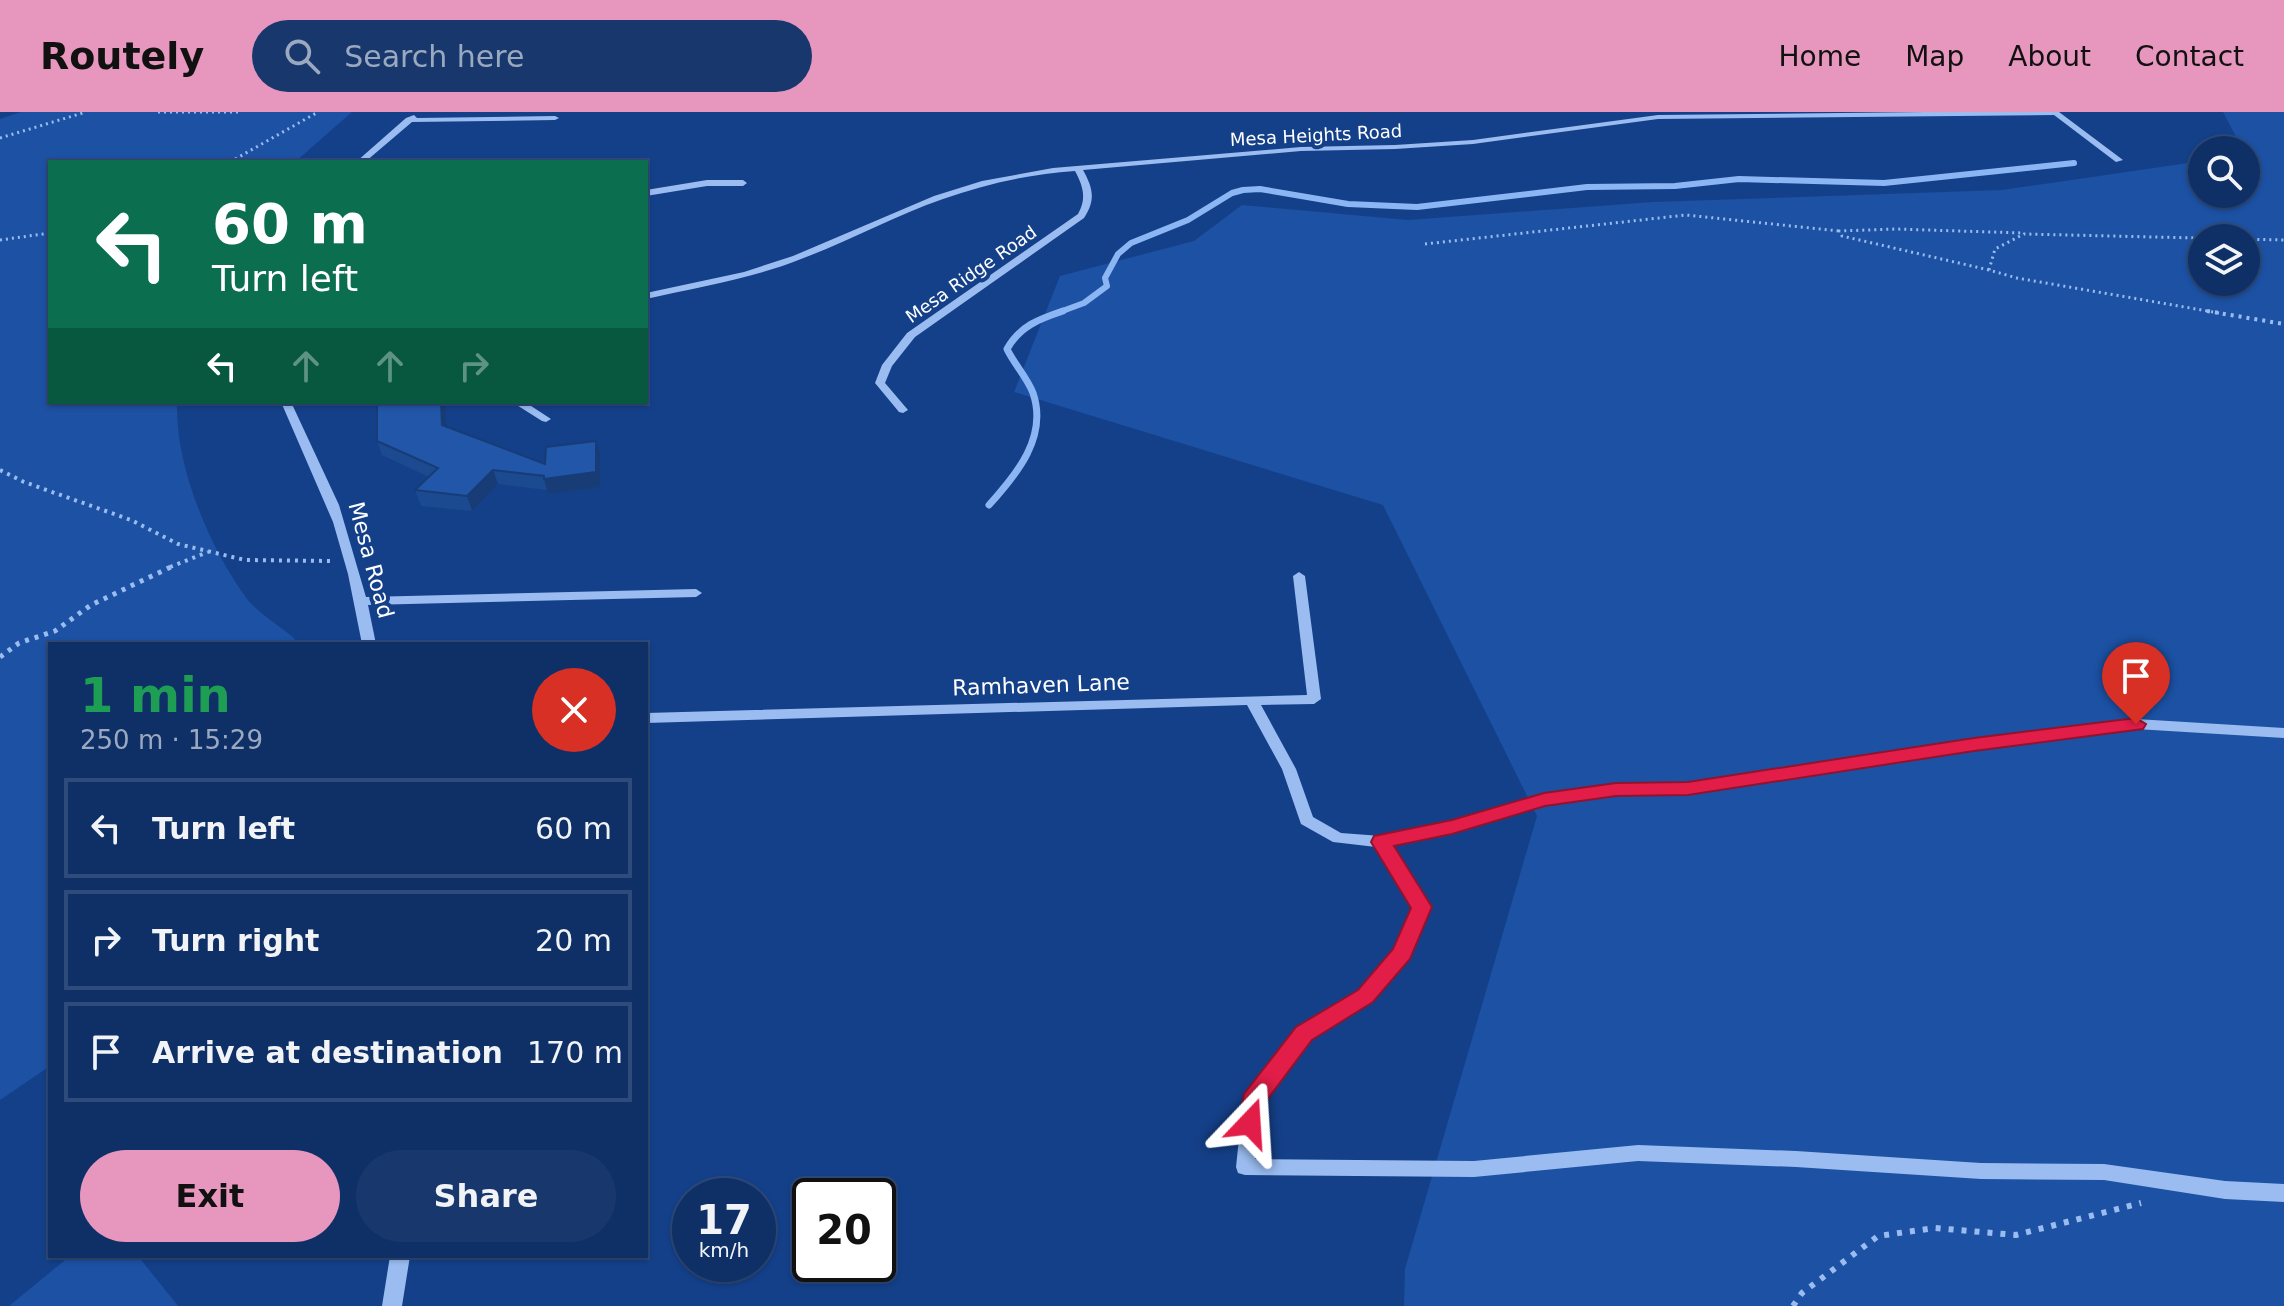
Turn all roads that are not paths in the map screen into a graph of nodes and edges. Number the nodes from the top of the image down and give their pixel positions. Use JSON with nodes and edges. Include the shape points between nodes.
{"nodes":[{"id":1,"x":421,"y":112,"type":"edge"},
{"id":2,"x":2055,"y":112,"type":"edge"},
{"id":3,"x":1772,"y":114,"type":"edge"},
{"id":4,"x":555,"y":118,"type":"dead end"},
{"id":5,"x":409,"y":120,"type":"junction"},
{"id":6,"x":362,"y":160,"type":"edge"},
{"id":7,"x":2119,"y":160,"type":"dead end"},
{"id":8,"x":1077,"y":167,"type":"junction"},
{"id":9,"x":743,"y":183,"type":"dead end"},
{"id":10,"x":648,"y":193,"type":"edge"},
{"id":11,"x":648,"y":296,"type":"edge"},
{"id":12,"x":287,"y":404,"type":"edge"},
{"id":13,"x":520,"y":404,"type":"edge"},
{"id":14,"x":903,"y":410,"type":"dead end"},
{"id":15,"x":546,"y":419,"type":"dead end"},
{"id":16,"x":1299,"y":576,"type":"dead end"},
{"id":17,"x":696,"y":593,"type":"dead end"},
{"id":18,"x":360,"y":601,"type":"junction"},
{"id":19,"x":369,"y":642,"type":"edge"},
{"id":20,"x":1252,"y":701,"type":"junction"},
{"id":21,"x":648,"y":718,"type":"edge"},
{"id":22,"x":2284,"y":733,"type":"edge"},
{"id":23,"x":1381,"y":842,"type":"junction"},
{"id":24,"x":2284,"y":1193,"type":"edge"},
{"id":25,"x":400,"y":1258,"type":"edge"},
{"id":26,"x":392,"y":1306,"type":"edge"}],
"edges":[{"from":1,"to":5,"type":"street"},
{"from":2,"to":3,"type":"street","name":"Mesa Heights Road"},
{"from":2,"to":7,"type":"street"},
{"from":3,"to":8,"type":"street","name":"Mesa Heights Road","via":[[1658,117],[1435,145],[1301,149]]},
{"from":4,"to":5,"type":"street"},
{"from":5,"to":6,"type":"street"},
{"from":8,"to":11,"type":"street","name":"Mesa Heights Road","via":[[959,190],[796,258]]},
{"from":8,"to":14,"type":"street","name":"Mesa Ridge Road","via":[[1090,193],[1081,216],[911,335],[894,353],[880,383]]},
{"from":9,"to":10,"type":"street"},
{"from":12,"to":18,"type":"street","name":"Mesa Road","via":[[332,503]]},
{"from":13,"to":15,"type":"street"},
{"from":16,"to":20,"type":"street","name":"Ramhaven Lane","via":[[1314,699]]},
{"from":17,"to":18,"type":"street"},
{"from":18,"to":19,"type":"street","name":"Mesa Road"},
{"from":20,"to":21,"type":"street","name":"Ramhaven Lane"},
{"from":20,"to":23,"type":"street","via":[[1289,769],[1306,820],[1338,838]]},
{"from":22,"to":23,"type":"street","via":[[2136,724],[1688,788],[1616,789],[1544,799]]},
{"from":23,"to":24,"type":"street","via":[[1421,907],[1402,953],[1366,996],[1304,1033],[1252,1101],[1245,1167],[1474,1169],[1638,1153],[1981,1171],[2104,1172]]},
{"from":25,"to":26,"type":"street"}]}
